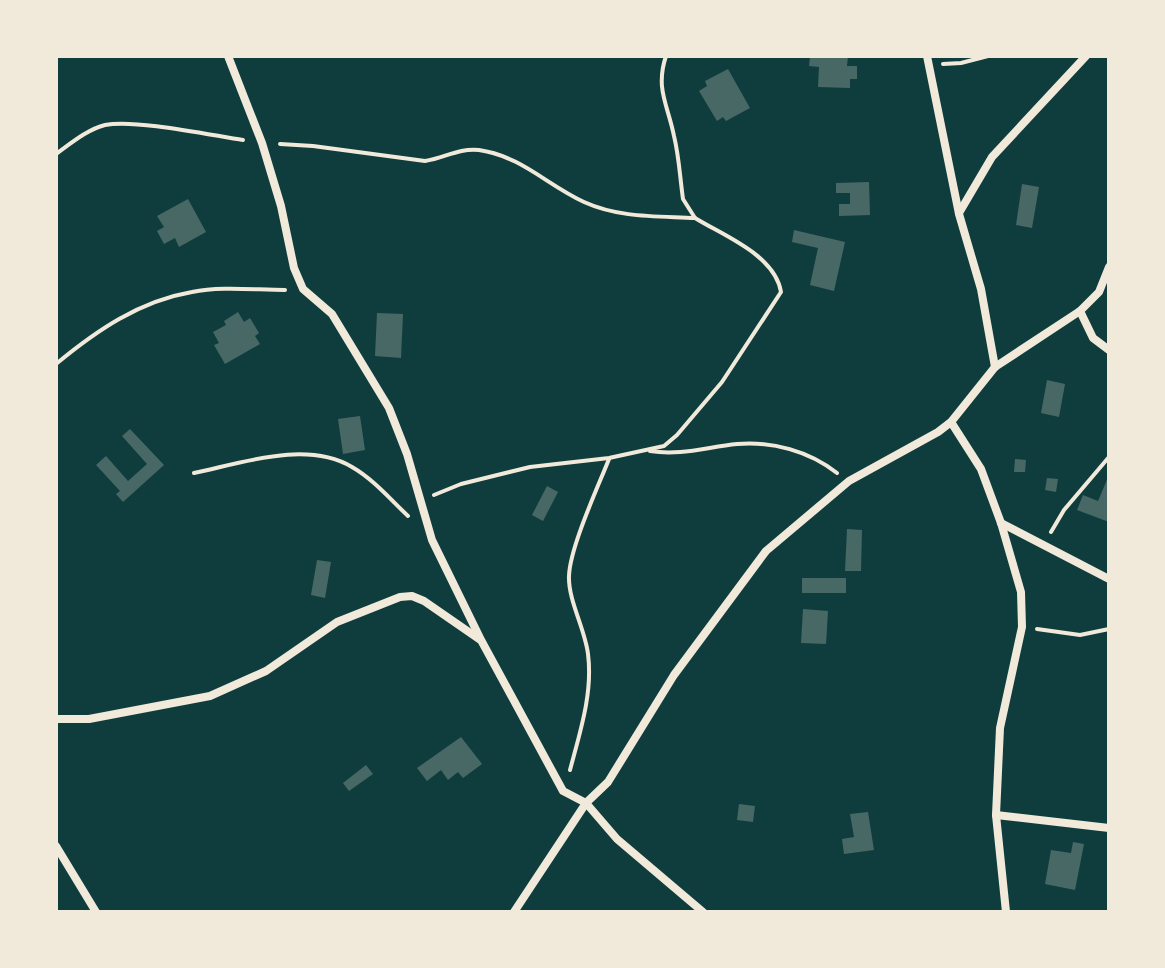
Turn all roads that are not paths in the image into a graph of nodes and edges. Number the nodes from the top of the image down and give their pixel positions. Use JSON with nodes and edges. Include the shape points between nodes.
{"nodes":[{"id":1,"x":228,"y":56,"type":"edge"},
{"id":2,"x":927,"y":56,"type":"edge"},
{"id":3,"x":1086,"y":56,"type":"edge"},
{"id":4,"x":959,"y":214,"type":"junction"},
{"id":5,"x":1109,"y":267,"type":"edge"},
{"id":6,"x":1080,"y":311,"type":"junction"},
{"id":7,"x":1109,"y":350,"type":"edge"},
{"id":8,"x":995,"y":367,"type":"junction"},
{"id":9,"x":951,"y":422,"type":"junction"},
{"id":10,"x":1001,"y":523,"type":"junction"},
{"id":11,"x":1109,"y":579,"type":"edge"},
{"id":12,"x":481,"y":640,"type":"junction"},
{"id":13,"x":56,"y":719,"type":"edge"},
{"id":14,"x":586,"y":803,"type":"junction"},
{"id":15,"x":996,"y":815,"type":"junction"},
{"id":16,"x":1109,"y":828,"type":"edge"},
{"id":17,"x":56,"y":846,"type":"edge"},
{"id":18,"x":1009,"y":910,"type":"edge"},
{"id":19,"x":96,"y":912,"type":"edge"},
{"id":20,"x":514,"y":912,"type":"edge"},
{"id":21,"x":703,"y":912,"type":"edge"}],
"edges":[{"from":1,"to":12,"type":"street","via":[[262,143],[303,289],[332,314],[389,408],[432,540]]},
{"from":2,"to":4,"type":"street"},
{"from":3,"to":4,"type":"street","via":[[992,157]]},
{"from":4,"to":8,"type":"street","via":[[981,289]]},
{"from":5,"to":6,"type":"street","via":[[1099,292]]},
{"from":6,"to":7,"type":"street","via":[[1093,338]]},
{"from":6,"to":8,"type":"street"},
{"from":8,"to":9,"type":"street"},
{"from":9,"to":10,"type":"street","via":[[981,469]]},
{"from":9,"to":14,"type":"street","via":[[849,481],[766,551],[674,675],[608,782]]},
{"from":10,"to":11,"type":"street"},
{"from":10,"to":15,"type":"street","via":[[1021,592],[1022,627],[1000,728]]},
{"from":12,"to":13,"type":"street","via":[[424,601],[400,597],[337,622],[266,671],[210,696],[89,719]]},
{"from":12,"to":14,"type":"street","via":[[563,791]]},
{"from":14,"to":20,"type":"street"},
{"from":14,"to":21,"type":"street","via":[[617,839]]},
{"from":15,"to":16,"type":"street"},
{"from":15,"to":18,"type":"street"},
{"from":17,"to":19,"type":"street"}]}
